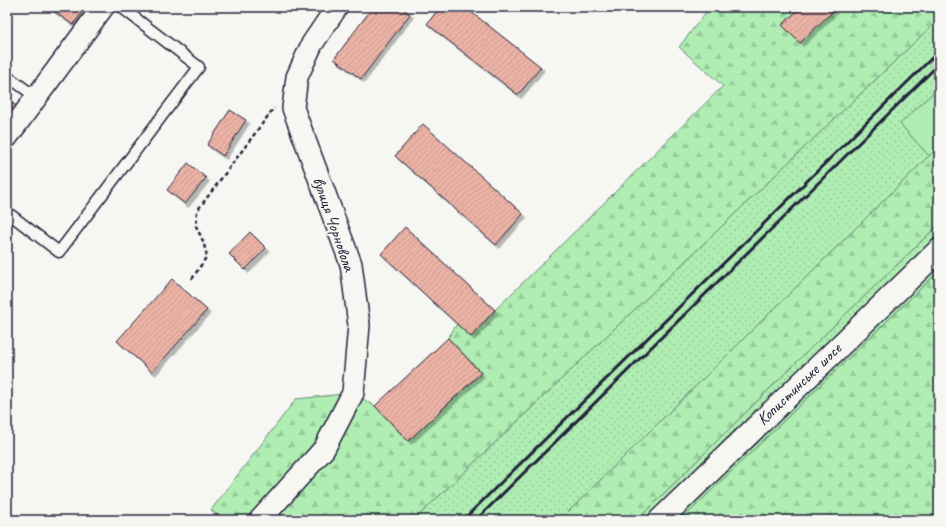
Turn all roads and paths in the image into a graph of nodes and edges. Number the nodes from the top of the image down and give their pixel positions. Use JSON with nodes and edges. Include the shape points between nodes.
{"nodes":[{"id":1,"x":103,"y":7,"type":"edge"},
{"id":2,"x":121,"y":7,"type":"edge"},
{"id":3,"x":337,"y":7,"type":"edge"},
{"id":4,"x":7,"y":76,"type":"edge"},
{"id":5,"x":36,"y":97,"type":"junction"},
{"id":6,"x":278,"y":103,"type":"dead end"},
{"id":7,"x":7,"y":137,"type":"edge"},
{"id":8,"x":7,"y":212,"type":"edge"},
{"id":9,"x":939,"y":250,"type":"edge"},
{"id":10,"x":192,"y":279,"type":"dead end"},
{"id":11,"x":260,"y":520,"type":"edge"},
{"id":12,"x":660,"y":520,"type":"edge"}],
"edges":[{"from":1,"to":5,"type":"street"},
{"from":2,"to":8,"type":"lane","via":[[199,67],[58,252]]},
{"from":3,"to":11,"type":"street","name":"вулиця Чорновола","via":[[312,44],[296,77],[293,108],[351,264],[359,325],[354,393],[324,449]]},
{"from":4,"to":5,"type":"lane"},
{"from":5,"to":7,"type":"street"},
{"from":6,"to":10,"type":"path","via":[[197,211],[196,226],[207,256]]},
{"from":9,"to":12,"type":"street","name":"Копистинське шосе"}]}
